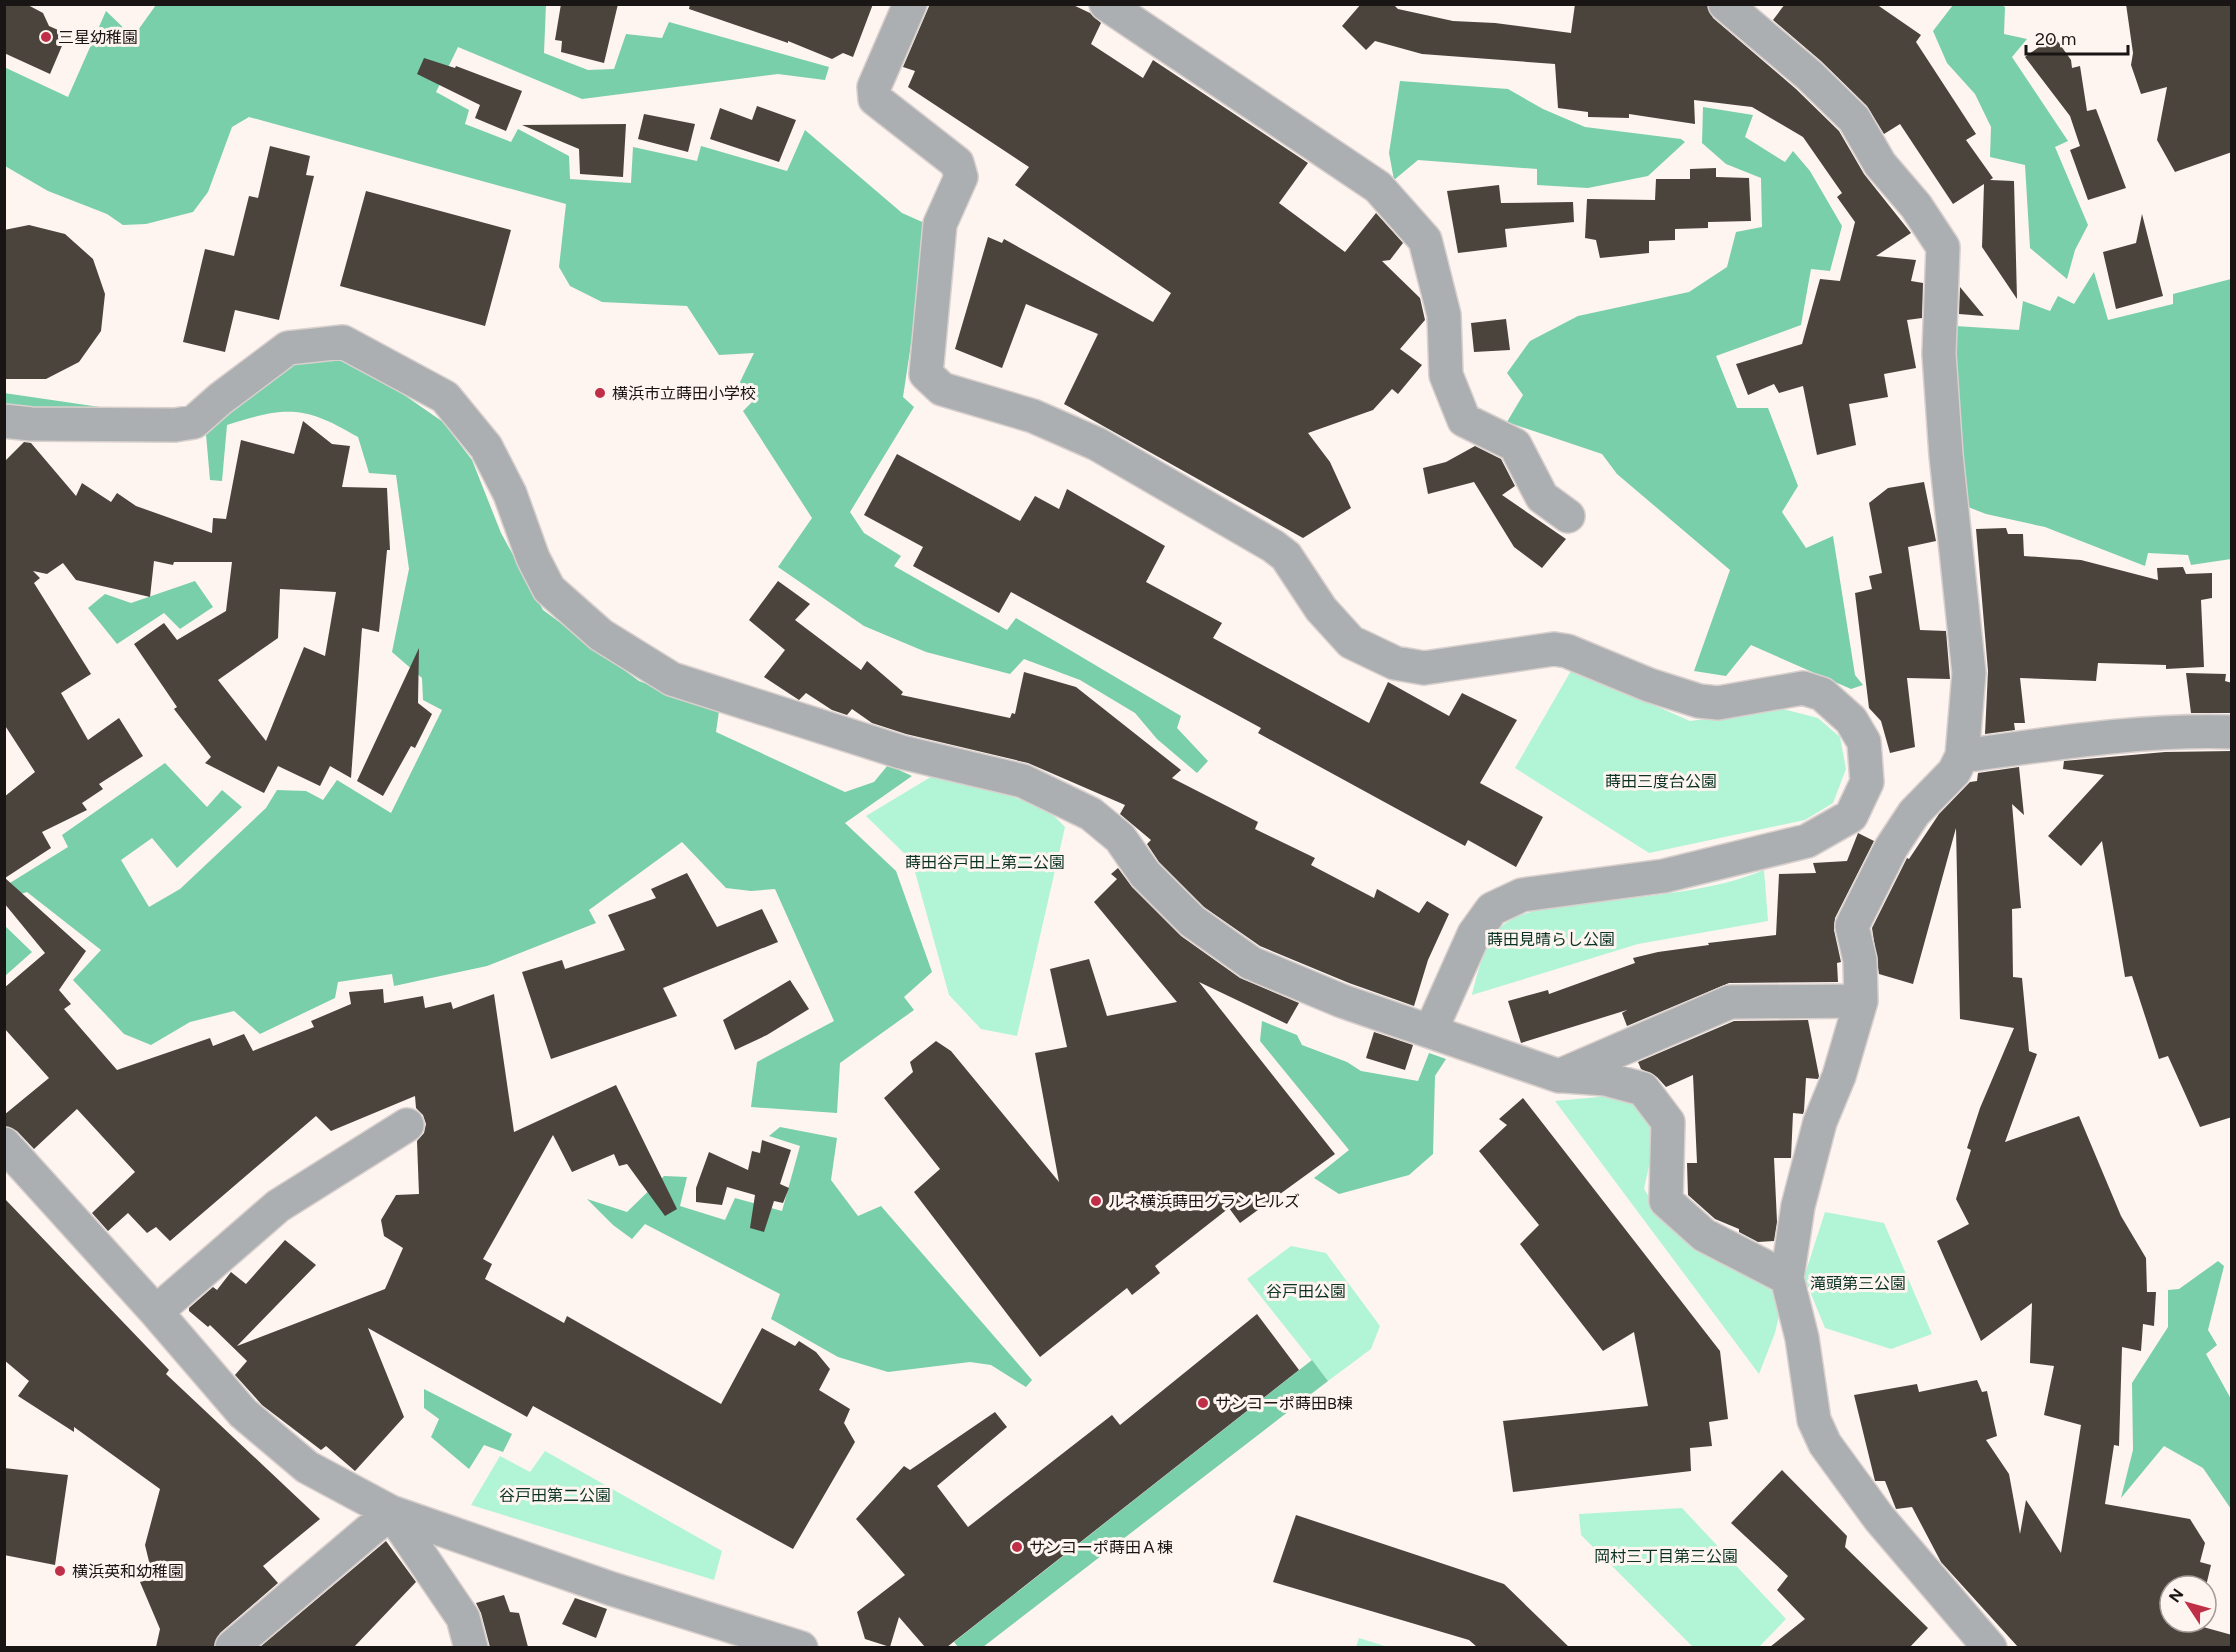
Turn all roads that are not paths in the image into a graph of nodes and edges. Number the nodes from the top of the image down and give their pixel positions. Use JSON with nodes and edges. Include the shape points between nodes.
{"nodes":[{"id":1,"x":910,"y":4,"type":"edge"},
{"id":2,"x":1106,"y":4,"type":"edge"},
{"id":3,"x":1725,"y":4,"type":"edge"},
{"id":4,"x":4,"y":422,"type":"edge"},
{"id":5,"x":1568,"y":516,"type":"dead end"},
{"id":6,"x":2232,"y":732,"type":"edge"},
{"id":7,"x":1962,"y":756,"type":"junction"},
{"id":8,"x":1861,"y":1001,"type":"junction"},
{"id":9,"x":1431,"y":1030,"type":"junction"},
{"id":10,"x":1559,"y":1076,"type":"junction"},
{"id":11,"x":407,"y":1125,"type":"dead end"},
{"id":12,"x":4,"y":1144,"type":"edge"},
{"id":13,"x":1787,"y":1278,"type":"junction"},
{"id":14,"x":156,"y":1312,"type":"junction"},
{"id":15,"x":391,"y":1512,"type":"junction"},
{"id":16,"x":232,"y":1647,"type":"edge"},
{"id":17,"x":471,"y":1647,"type":"edge"},
{"id":18,"x":801,"y":1647,"type":"edge"},
{"id":19,"x":1990,"y":1647,"type":"edge"}],
"edges":[{"from":1,"to":9,"type":"street","via":[[874,87],[875,99],[957,163],[961,177],[940,224],[927,375],[942,389],[1033,416],[1097,444],[1273,546],[1286,556],[1321,609],[1351,642],[1395,663],[1424,668],[1554,649],[1699,701],[1718,703],[1803,688],[1822,693],[1851,720],[1864,742],[1868,782],[1851,816],[1807,842],[1664,876],[1522,895],[1492,909],[1474,934]]},
{"from":2,"to":5,"type":"street","via":[[1378,187],[1425,240],[1444,315],[1446,375],[1464,420],[1515,445],[1542,497]]},
{"from":3,"to":7,"type":"street","via":[[1854,119],[1880,164],[1916,206],[1943,247],[1939,354],[1969,674]]},
{"from":4,"to":9,"type":"street","via":[[194,422],[288,348],[343,342],[445,397],[486,447],[549,588],[601,635],[672,679],[901,752],[1023,781],[1091,814],[1120,838],[1145,874],[1192,921],[1251,963],[1342,1001]]},
{"from":6,"to":7,"type":"street","via":[[2128,735]]},
{"from":7,"to":8,"type":"street","via":[[1954,772],[1914,813],[1891,848],[1852,926],[1860,960]]},
{"from":8,"to":10,"type":"street","via":[[1730,1002]]},
{"from":8,"to":13,"type":"street","via":[[1839,1076],[1820,1122],[1798,1206]]},
{"from":9,"to":10,"type":"street"},
{"from":10,"to":13,"type":"street","via":[[1606,1079],[1643,1089],[1668,1122],[1666,1201],[1704,1235]]},
{"from":11,"to":14,"type":"street","via":[[278,1206]]},
{"from":12,"to":14,"type":"street"},
{"from":13,"to":19,"type":"street","via":[[1802,1338],[1814,1419],[1825,1444],[1879,1518]]},
{"from":14,"to":15,"type":"street","via":[[243,1413],[307,1467]]},
{"from":15,"to":16,"type":"street"},
{"from":15,"to":17,"type":"street","via":[[463,1618]]},
{"from":15,"to":18,"type":"street","via":[[612,1589]]}]}
